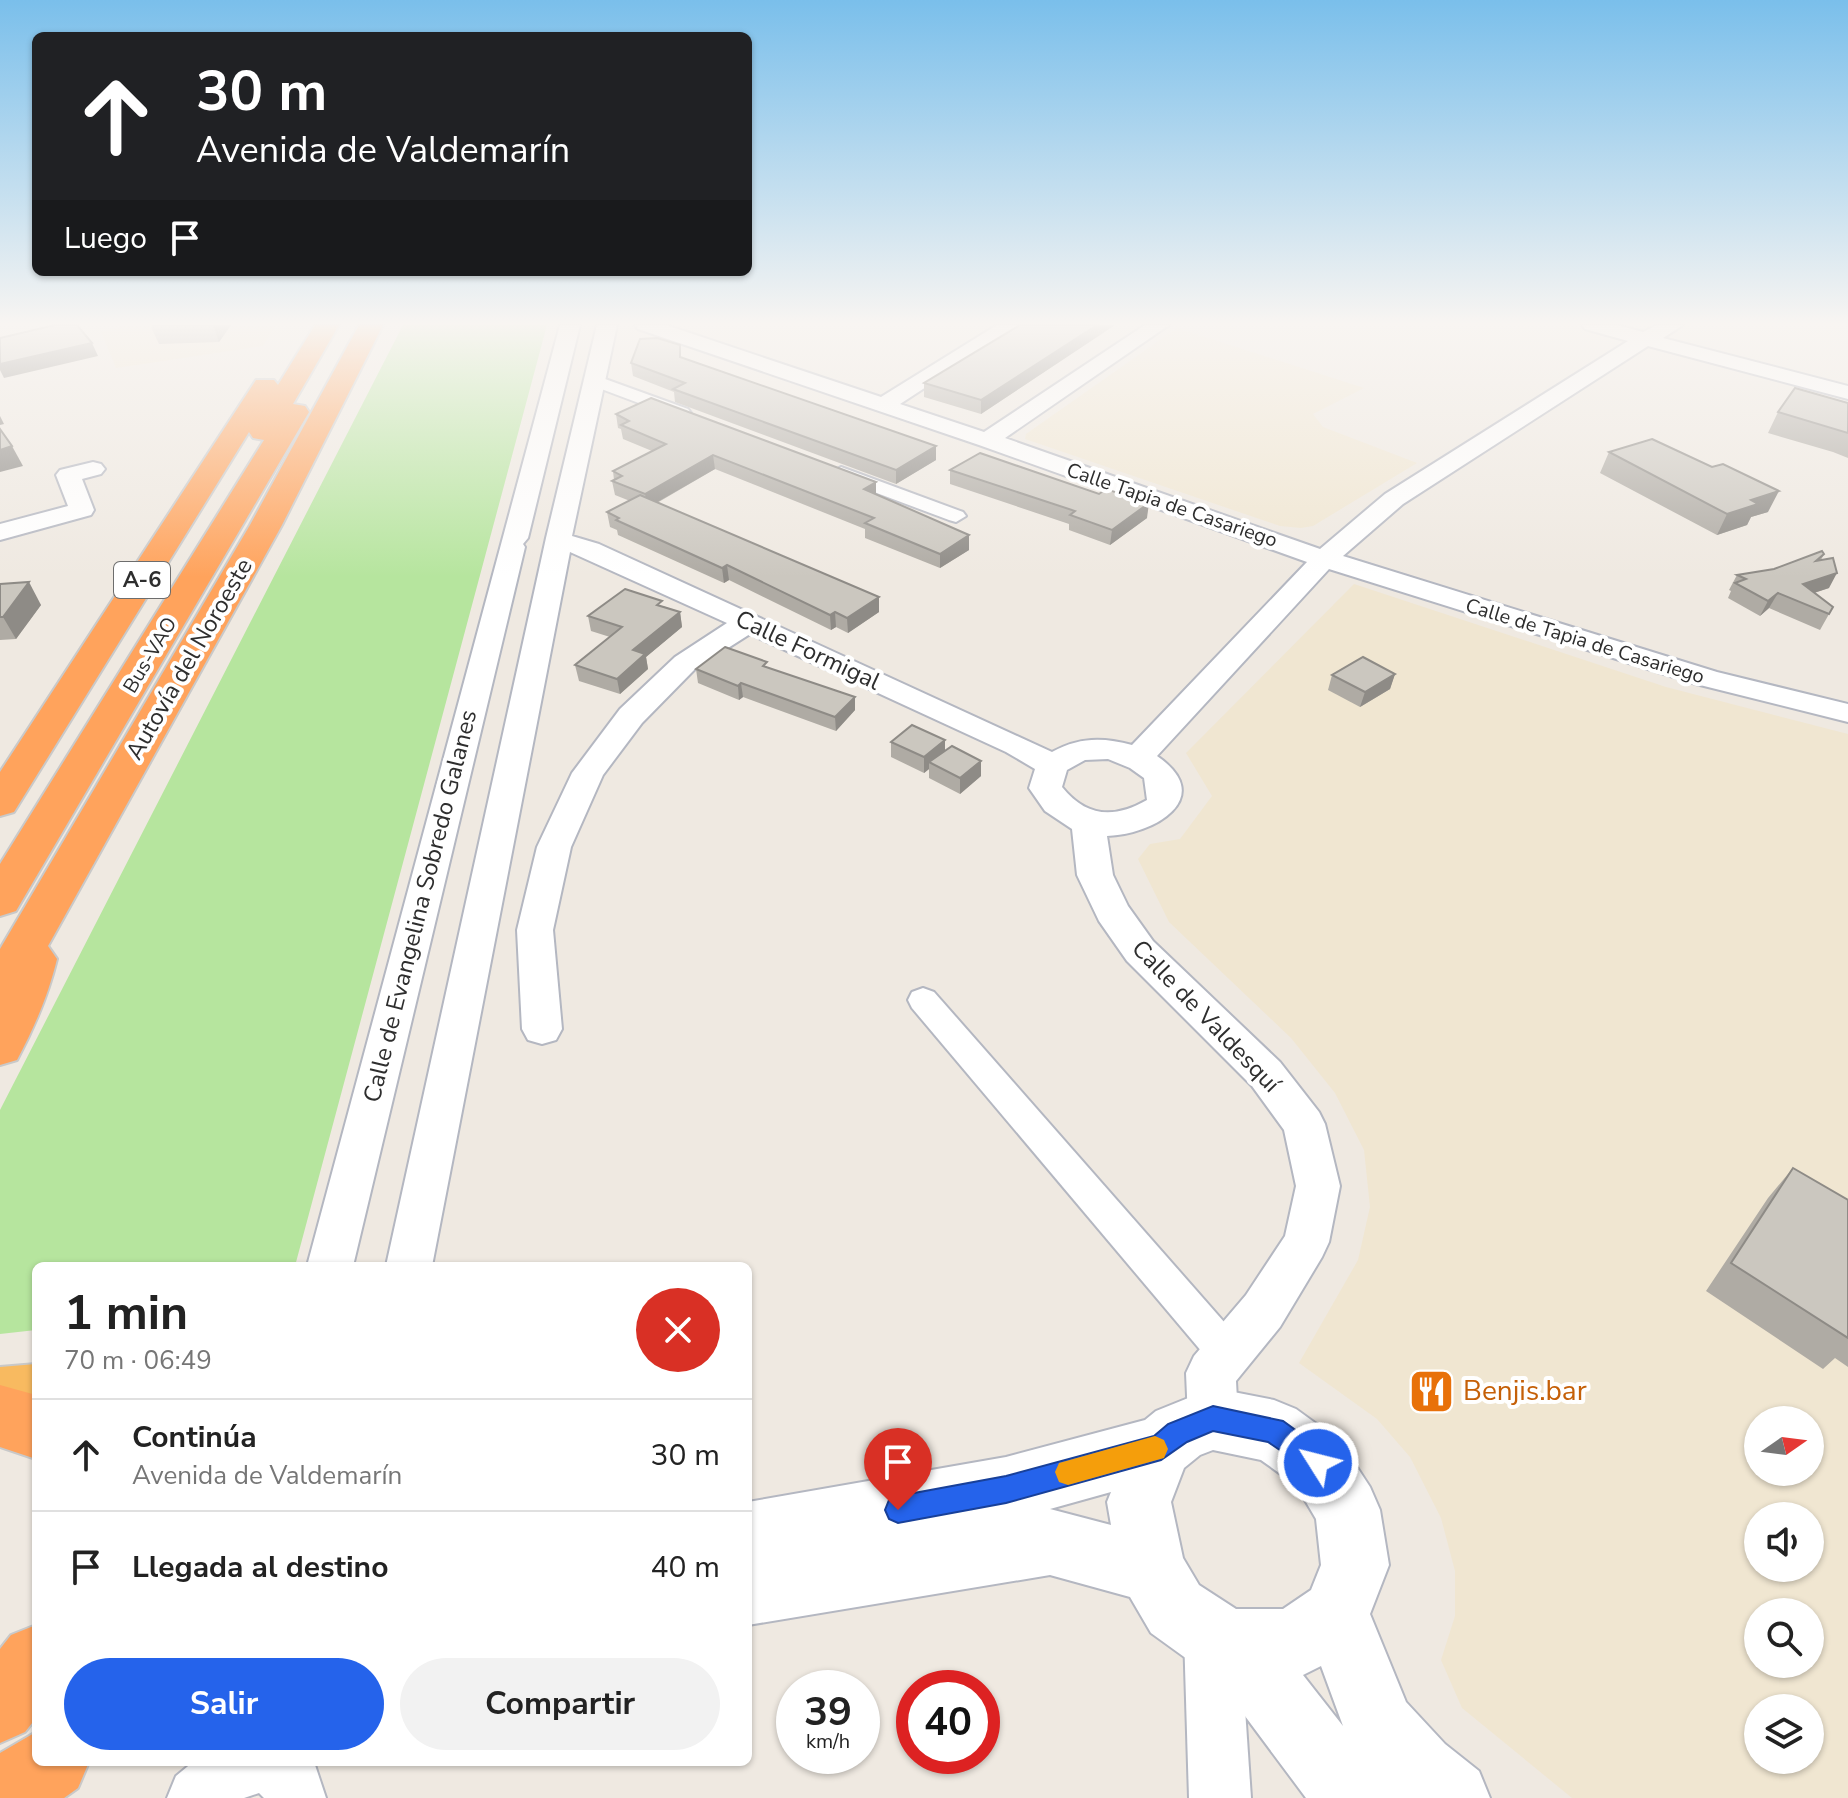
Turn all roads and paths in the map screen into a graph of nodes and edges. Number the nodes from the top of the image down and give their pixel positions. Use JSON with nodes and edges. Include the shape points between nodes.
{"nodes":[{"id":1,"x":242,"y":409,"type":"edge"},
{"id":2,"x":251,"y":409,"type":"edge"},
{"id":3,"x":276,"y":409,"type":"edge"},
{"id":4,"x":296,"y":409,"type":"edge"},
{"id":5,"x":327,"y":409,"type":"edge"},
{"id":6,"x":344,"y":409,"type":"edge"},
{"id":7,"x":548,"y":409,"type":"edge"},
{"id":8,"x":588,"y":409,"type":"edge"},
{"id":9,"x":671,"y":409,"type":"edge"},
{"id":10,"x":895,"y":409,"type":"edge"},
{"id":11,"x":1034,"y":409,"type":"edge"},
{"id":12,"x":1535,"y":409,"type":"edge"},
{"id":13,"x":695,"y":418,"type":"edge"},
{"id":14,"x":987,"y":440,"type":"junction"},
{"id":15,"x":826,"y":467,"type":"edge"},
{"id":16,"x":93,"y":469,"type":"dead end"},
{"id":17,"x":291,"y":479,"type":"junction"},
{"id":18,"x":956,"y":516,"type":"dead end"},
{"id":19,"x":0,"y":532,"type":"edge"},
{"id":20,"x":559,"y":541,"type":"junction"},
{"id":21,"x":514,"y":543,"type":"junction"},
{"id":22,"x":1324,"y":559,"type":"junction"},
{"id":23,"x":748,"y":622,"type":"junction"},
{"id":24,"x":1848,"y":713,"type":"edge"},
{"id":25,"x":1139,"y":757,"type":"junction"},
{"id":26,"x":0,"y":761,"type":"edge"},
{"id":27,"x":1052,"y":765,"type":"junction"},
{"id":28,"x":0,"y":803,"type":"edge"},
{"id":29,"x":1088,"y":822,"type":"junction"},
{"id":30,"x":0,"y":865,"type":"edge"},
{"id":31,"x":0,"y":900,"type":"edge"},
{"id":32,"x":48,"y":903,"type":"junction"},
{"id":33,"x":0,"y":990,"type":"edge"},
{"id":34,"x":923,"y":1000,"type":"dead end"},
{"id":35,"x":542,"y":1029,"type":"dead end"},
{"id":36,"x":0,"y":1046,"type":"edge"},
{"id":37,"x":331,"y":1262,"type":"edge"},
{"id":38,"x":410,"y":1262,"type":"edge"},
{"id":39,"x":1226,"y":1352,"type":"junction"},
{"id":40,"x":32,"y":1372,"type":"edge"},
{"id":41,"x":0,"y":1375,"type":"edge"},
{"id":42,"x":32,"y":1394,"type":"edge"},
{"id":43,"x":0,"y":1397,"type":"edge"},
{"id":44,"x":0,"y":1416,"type":"edge"},
{"id":45,"x":32,"y":1426,"type":"edge"},
{"id":46,"x":1187,"y":1433,"type":"junction"},
{"id":47,"x":752,"y":1534,"type":"edge"},
{"id":48,"x":1152,"y":1569,"type":"junction"},
{"id":49,"x":752,"y":1590,"type":"edge"},
{"id":50,"x":1336,"y":1614,"type":"junction"},
{"id":51,"x":1223,"y":1639,"type":"junction"},
{"id":52,"x":32,"y":1665,"type":"edge"},
{"id":53,"x":0,"y":1707,"type":"edge"},
{"id":54,"x":32,"y":1716,"type":"edge"},
{"id":55,"x":0,"y":1737,"type":"edge"},
{"id":56,"x":46,"y":1766,"type":"edge"},
{"id":57,"x":82,"y":1766,"type":"edge"},
{"id":58,"x":245,"y":1766,"type":"edge"},
{"id":59,"x":270,"y":1766,"type":"edge"},
{"id":60,"x":0,"y":1797,"type":"edge"},
{"id":61,"x":38,"y":1798,"type":"edge"},
{"id":62,"x":198,"y":1798,"type":"edge"},
{"id":63,"x":295,"y":1798,"type":"edge"},
{"id":64,"x":1220,"y":1798,"type":"edge"},
{"id":65,"x":1356,"y":1798,"type":"edge"},
{"id":66,"x":1452,"y":1798,"type":"edge"}],
"edges":[{"from":1,"to":26,"type":"highway","via":[[185,479]]},
{"from":2,"to":28,"type":"highway","number":"A-6"},
{"from":3,"to":30,"type":"highway"},
{"from":4,"to":31,"type":"highway","name":"Bus-VAO"},
{"from":5,"to":17,"type":"highway","name":"Autovía del Noroeste"},
{"from":6,"to":17,"type":"highway","via":[[328,439]]},
{"from":7,"to":21,"type":"street","name":"Calle de Evangelina Sobredo Galanes"},
{"from":8,"to":20,"type":"street"},
{"from":9,"to":13,"type":"street"},
{"from":10,"to":14,"type":"street","name":"Calle Tapia de Casariego"},
{"from":11,"to":14,"type":"street"},
{"from":12,"to":22,"type":"street","via":[[1394,499]]},
{"from":14,"to":22,"type":"street","name":"Calle Tapia de Casariego"},
{"from":15,"to":18,"type":"street"},
{"from":16,"to":19,"type":"street","via":[[68,475],[82,510]]},
{"from":17,"to":32,"type":"highway","name":"Autovía del Noroeste"},
{"from":20,"to":21,"type":"street","name":"Calle Formigal","via":[[553,532],[540,530]]},
{"from":20,"to":23,"type":"street","name":"Calle Formigal"},
{"from":20,"to":38,"type":"street"},
{"from":21,"to":37,"type":"street","name":"Calle de Evangelina Sobredo Galanes"},
{"from":22,"to":24,"type":"street","name":"Calle de Tapia de Casariego","via":[[1707,678]]},
{"from":22,"to":25,"type":"street"},
{"from":23,"to":27,"type":"street","name":"Calle Formigal"},
{"from":23,"to":35,"type":"street","via":[[685,663],[631,716],[588,773],[554,847],[535,930]]},
{"from":25,"to":27,"type":"street","via":[[1109,749],[1079,750]]},
{"from":25,"to":29,"type":"street","via":[[1161,776],[1166,789],[1163,805],[1124,825]]},
{"from":27,"to":29,"type":"street","via":[[1045,788],[1071,816]]},
{"from":29,"to":39,"type":"street","name":"Calle de Valdesquí","via":[[1095,875],[1112,912],[1140,951],[1266,1074],[1304,1124],[1318,1186],[1306,1242],[1263,1311]]},
{"from":32,"to":33,"type":"highway","name":"Autovía del Noroeste"},
{"from":32,"to":36,"type":"highway","via":[[23,1001]]},
{"from":34,"to":39,"type":"street"},
{"from":39,"to":46,"type":"street","name":"Calle de Valdesquí","via":[[1211,1373]]},
{"from":40,"to":41,"type":"highway"},
{"from":42,"to":43,"type":"highway"},
{"from":44,"to":45,"type":"highway"},
{"from":46,"to":47,"type":"street","via":[[1006,1489]]},
{"from":46,"to":48,"type":"street","via":[[1139,1502]]},
{"from":46,"to":50,"type":"street","via":[[1274,1431],[1318,1463],[1347,1510],[1355,1565]]},
{"from":48,"to":49,"type":"street","via":[[1050,1542]]},
{"from":48,"to":51,"type":"street","via":[[1175,1609]]},
{"from":50,"to":51,"type":"street","via":[[1293,1644]]},
{"from":50,"to":66,"type":"street","via":[[1380,1727]]},
{"from":51,"to":64,"type":"street"},
{"from":51,"to":65,"type":"street"},
{"from":52,"to":53,"type":"highway"},
{"from":54,"to":55,"type":"highway"},
{"from":56,"to":60,"type":"highway"},
{"from":57,"to":61,"type":"street"},
{"from":58,"to":62,"type":"street","via":[[231,1769]]},
{"from":59,"to":63,"type":"street","via":[[290,1778]]}]}
